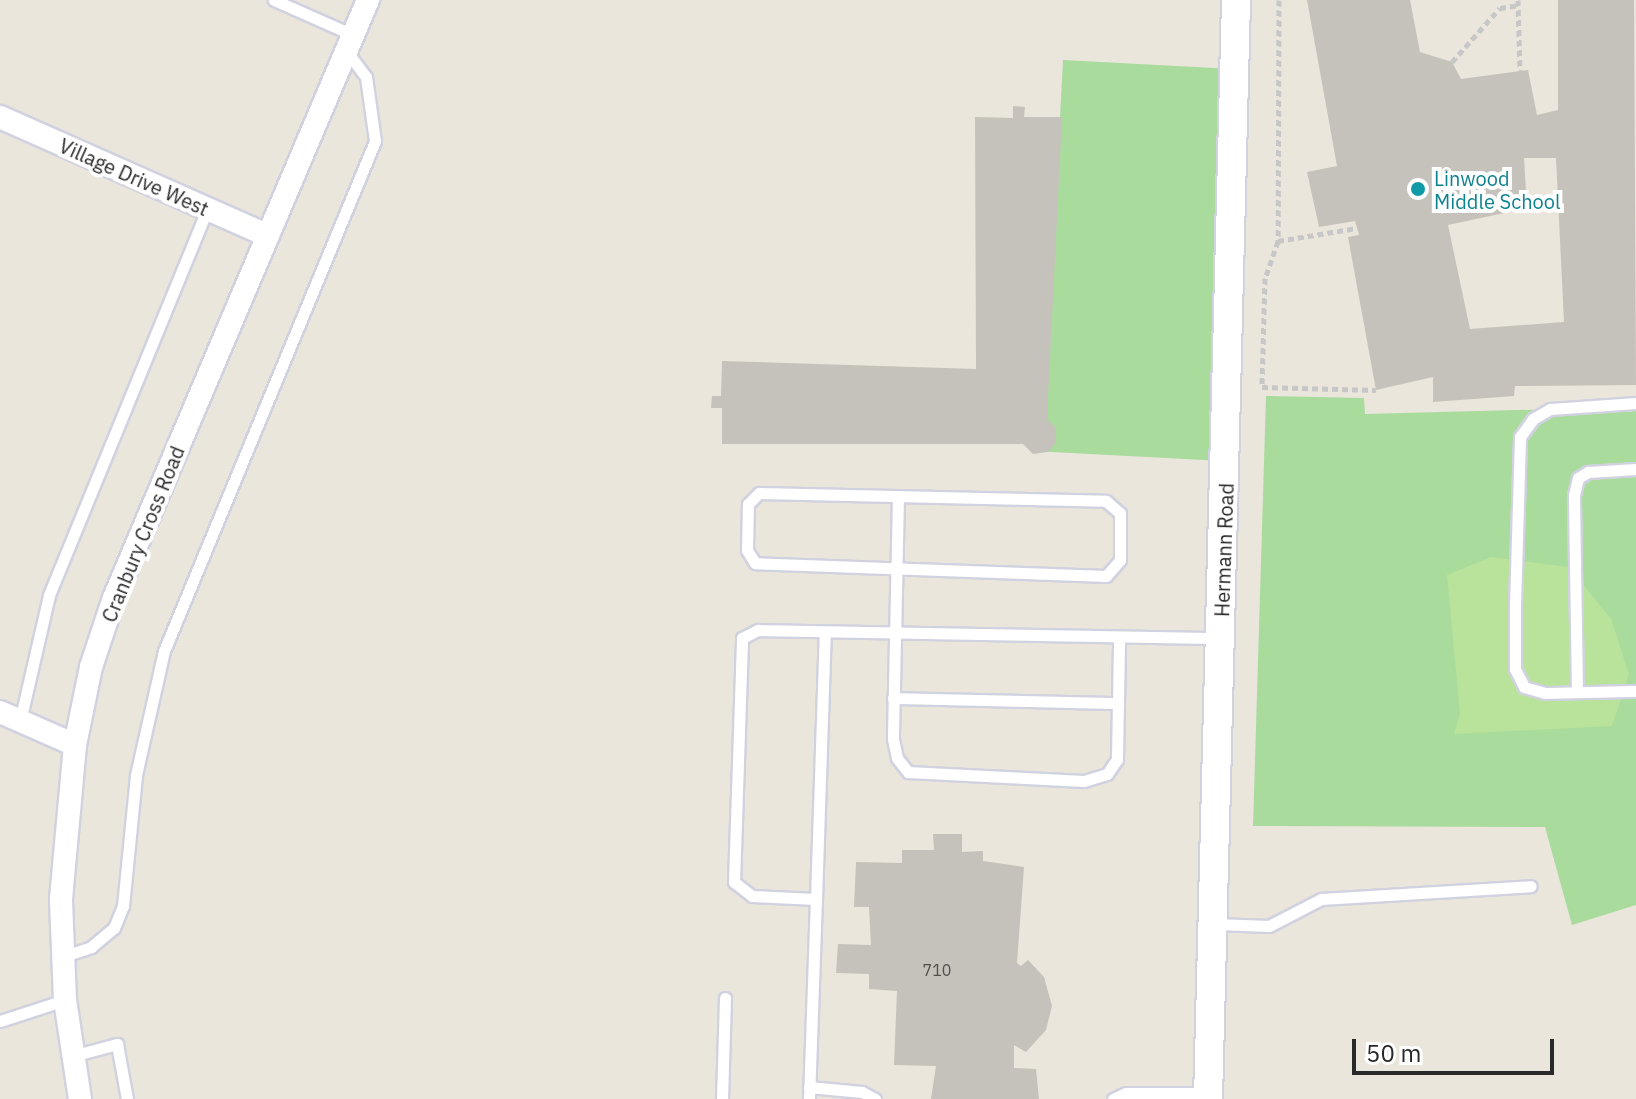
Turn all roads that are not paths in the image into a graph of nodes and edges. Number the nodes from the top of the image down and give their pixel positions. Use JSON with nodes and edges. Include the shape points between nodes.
{"nodes":[{"id":1,"x":274,"y":0,"type":"edge"},
{"id":2,"x":368,"y":0,"type":"edge"},
{"id":3,"x":1236,"y":0,"type":"edge"},
{"id":4,"x":350,"y":42,"type":"junction"},
{"id":5,"x":0,"y":117,"type":"edge"},
{"id":6,"x":207,"y":209,"type":"junction"},
{"id":7,"x":268,"y":236,"type":"junction"},
{"id":8,"x":1636,"y":403,"type":"edge"},
{"id":9,"x":1636,"y":469,"type":"edge"},
{"id":10,"x":898,"y":496,"type":"junction"},
{"id":11,"x":896,"y":569,"type":"junction"},
{"id":12,"x":825,"y":632,"type":"junction"},
{"id":13,"x":895,"y":634,"type":"junction"},
{"id":14,"x":1221,"y":638,"type":"junction"},
{"id":15,"x":1119,"y":639,"type":"junction"},
{"id":16,"x":1636,"y":691,"type":"edge"},
{"id":17,"x":1577,"y":692,"type":"junction"},
{"id":18,"x":893,"y":698,"type":"junction"},
{"id":19,"x":1118,"y":703,"type":"junction"},
{"id":20,"x":10,"y":717,"type":"edge"},
{"id":21,"x":75,"y":745,"type":"junction"},
{"id":22,"x":1531,"y":886,"type":"dead end"},
{"id":23,"x":816,"y":899,"type":"junction"},
{"id":24,"x":1215,"y":924,"type":"junction"},
{"id":25,"x":61,"y":957,"type":"junction"},
{"id":26,"x":725,"y":998,"type":"dead end"},
{"id":27,"x":65,"y":1000,"type":"junction"},
{"id":28,"x":0,"y":1021,"type":"edge"},
{"id":29,"x":70,"y":1057,"type":"junction"},
{"id":30,"x":809,"y":1093,"type":"edge"},
{"id":31,"x":1208,"y":1096,"type":"edge"},
{"id":32,"x":80,"y":1099,"type":"edge"},
{"id":33,"x":127,"y":1099,"type":"edge"},
{"id":34,"x":722,"y":1099,"type":"edge"},
{"id":35,"x":875,"y":1099,"type":"edge"},
{"id":36,"x":1113,"y":1099,"type":"edge"}],
"edges":[{"from":1,"to":4,"type":"lane"},
{"from":2,"to":4,"type":"street","name":"Cranbury Cross Road"},
{"from":3,"to":14,"type":"street","name":"Hermann Road"},
{"from":4,"to":7,"type":"street","name":"Cranbury Cross Road"},
{"from":4,"to":25,"type":"lane","via":[[366,77],[375,141],[164,651],[136,775],[123,906],[114,928],[91,947]]},
{"from":5,"to":6,"type":"street","name":"Village Drive West"},
{"from":6,"to":7,"type":"street","name":"Village Drive West"},
{"from":6,"to":20,"type":"lane","via":[[49,595]]},
{"from":7,"to":21,"type":"street","name":"Cranbury Cross Road","via":[[114,598],[91,667]]},
{"from":8,"to":17,"type":"lane","via":[[1550,409],[1533,419],[1520,437],[1515,669],[1524,687],[1545,693]]},
{"from":9,"to":17,"type":"lane","via":[[1588,472],[1578,478]]},
{"from":10,"to":11,"type":"lane"},
{"from":10,"to":11,"type":"lane","via":[[754,494],[748,504],[747,550],[755,563]]},
{"from":10,"to":11,"type":"lane","via":[[1106,501],[1117,507],[1121,520],[1119,565],[1106,576]]},
{"from":11,"to":13,"type":"lane"},
{"from":12,"to":13,"type":"lane"},
{"from":12,"to":23,"type":"lane"},
{"from":12,"to":23,"type":"lane","via":[[752,631],[739,645],[734,882],[752,896]]},
{"from":13,"to":15,"type":"lane"},
{"from":13,"to":18,"type":"lane"},
{"from":14,"to":15,"type":"lane"},
{"from":14,"to":24,"type":"street","name":"Hermann Road"},
{"from":15,"to":19,"type":"lane"},
{"from":16,"to":17,"type":"lane"},
{"from":18,"to":19,"type":"lane"},
{"from":18,"to":19,"type":"lane","via":[[894,748],[908,772],[1084,781],[1113,768]]},
{"from":20,"to":21,"type":"street"},
{"from":21,"to":25,"type":"street","name":"Cranbury Cross Road"},
{"from":22,"to":24,"type":"lane","via":[[1321,899],[1269,926]]},
{"from":23,"to":30,"type":"lane"},
{"from":24,"to":31,"type":"street","name":"Hermann Road"},
{"from":25,"to":27,"type":"street","name":"Cranbury Cross Road"},
{"from":26,"to":34,"type":"lane"},
{"from":27,"to":28,"type":"lane"},
{"from":27,"to":29,"type":"street","name":"Cranbury Cross Road"},
{"from":29,"to":32,"type":"street","name":"Cranbury Cross Road"},
{"from":29,"to":33,"type":"lane","via":[[117,1044]]},
{"from":30,"to":35,"type":"lane","via":[[862,1092]]},
{"from":31,"to":36,"type":"lane","via":[[1126,1093]]}]}
